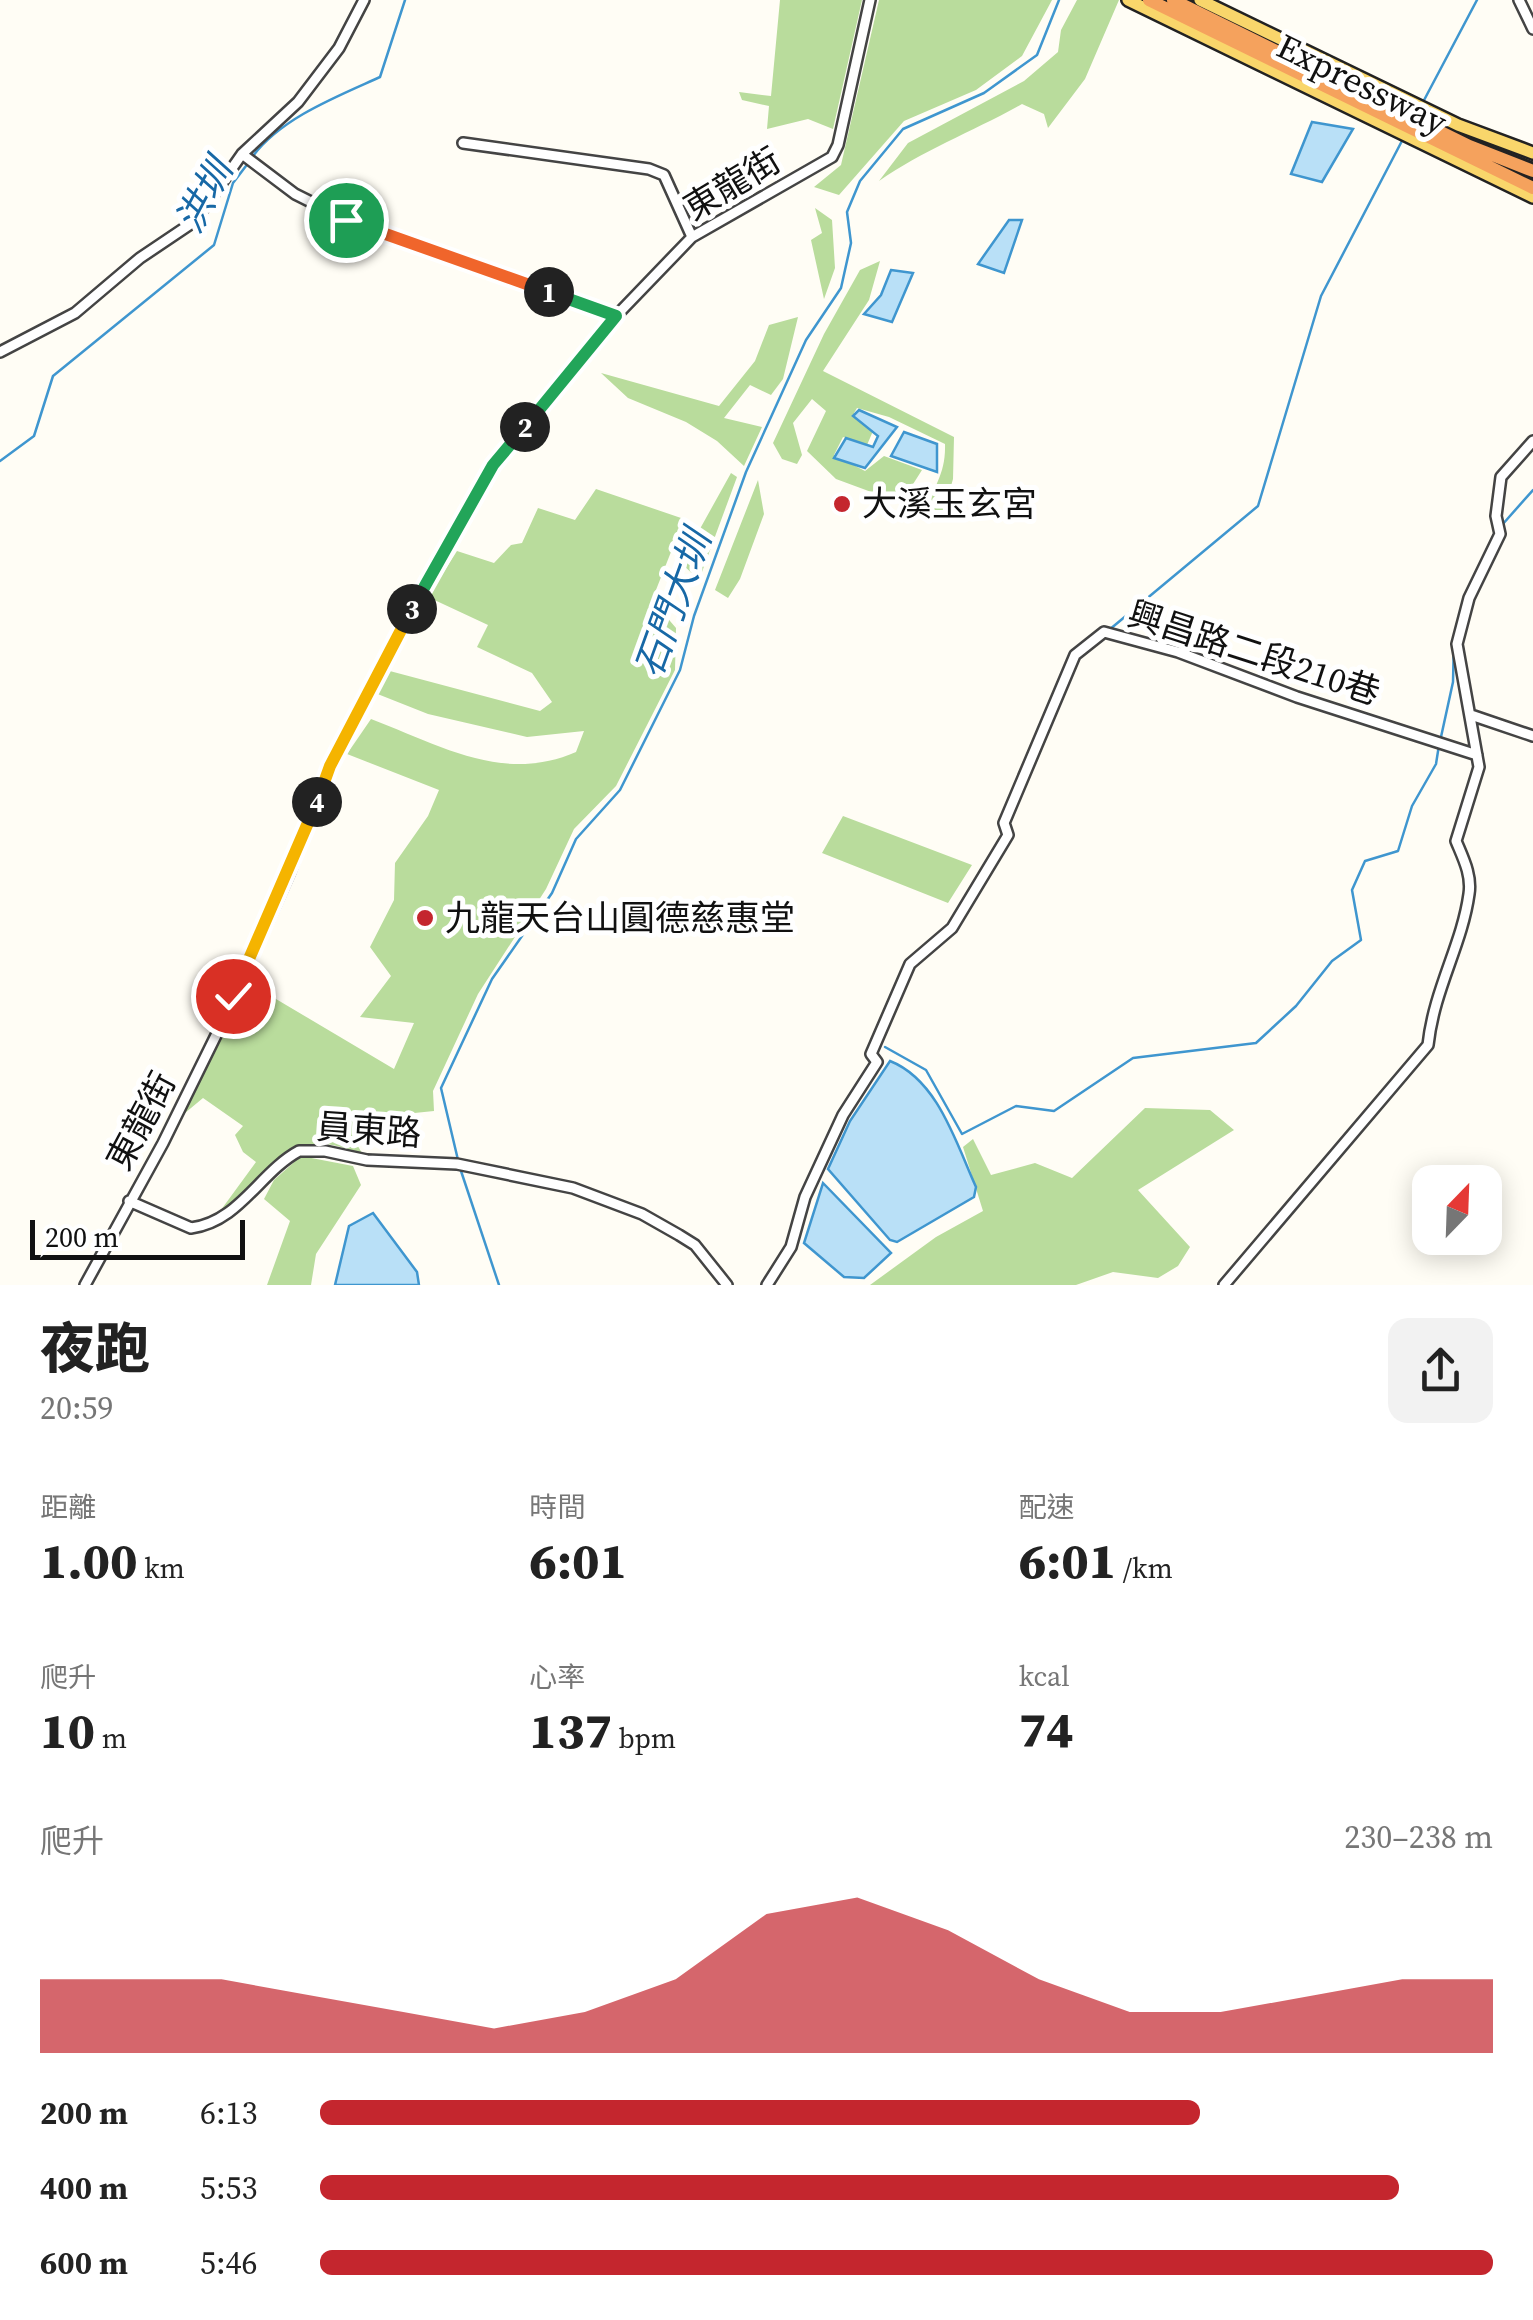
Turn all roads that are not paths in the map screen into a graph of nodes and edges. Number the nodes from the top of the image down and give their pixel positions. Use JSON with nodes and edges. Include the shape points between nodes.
{"nodes":[{"id":1,"x":364,"y":0,"type":"edge"},
{"id":2,"x":870,"y":0,"type":"edge"},
{"id":3,"x":1128,"y":0,"type":"edge"},
{"id":4,"x":1149,"y":0,"type":"edge"},
{"id":5,"x":1173,"y":0,"type":"edge"},
{"id":6,"x":1200,"y":0,"type":"edge"},
{"id":7,"x":1519,"y":0,"type":"edge"},
{"id":8,"x":1533,"y":29,"type":"edge"},
{"id":9,"x":463,"y":143,"type":"dead end"},
{"id":10,"x":1463,"y":147,"type":"junction"},
{"id":11,"x":1533,"y":153,"type":"edge"},
{"id":12,"x":242,"y":154,"type":"junction"},
{"id":13,"x":1533,"y":171,"type":"edge"},
{"id":14,"x":1533,"y":184,"type":"edge"},
{"id":15,"x":1533,"y":197,"type":"edge"},
{"id":16,"x":692,"y":237,"type":"junction"},
{"id":17,"x":616,"y":316,"type":"junction"},
{"id":18,"x":0,"y":352,"type":"edge"},
{"id":19,"x":1533,"y":441,"type":"edge"},
{"id":20,"x":1471,"y":715,"type":"junction"},
{"id":21,"x":1533,"y":736,"type":"edge"},
{"id":22,"x":1477,"y":755,"type":"junction"},
{"id":23,"x":130,"y":1202,"type":"junction"},
{"id":24,"x":85,"y":1285,"type":"edge"},
{"id":25,"x":727,"y":1285,"type":"edge"},
{"id":26,"x":767,"y":1285,"type":"edge"},
{"id":27,"x":1224,"y":1285,"type":"edge"}],
"edges":[{"from":1,"to":12,"type":"street","via":[[308,88]]},
{"from":2,"to":16,"type":"street","name":"東龍街","via":[[832,157]]},
{"from":3,"to":15,"type":"main road","name":"Expressway"},
{"from":4,"to":10,"type":"highway"},
{"from":5,"to":10,"type":"highway"},
{"from":6,"to":11,"type":"main road","name":"Expressway","via":[[1458,125]]},
{"from":7,"to":8,"type":"street"},
{"from":9,"to":16,"type":"street","via":[[650,169],[664,176]]},
{"from":10,"to":13,"type":"highway"},
{"from":10,"to":14,"type":"highway"},
{"from":10,"to":15,"type":"highway"},
{"from":12,"to":17,"type":"street","via":[[295,194],[357,225]]},
{"from":12,"to":18,"type":"street","via":[[195,221],[74,313]]},
{"from":16,"to":17,"type":"street","name":"東龍街"},
{"from":17,"to":23,"type":"street","name":"東龍街","via":[[493,465],[392,643],[330,766],[227,1014]]},
{"from":19,"to":20,"type":"street","via":[[1501,477],[1499,529],[1458,644]]},
{"from":20,"to":21,"type":"street"},
{"from":20,"to":22,"type":"street"},
{"from":22,"to":26,"type":"street","name":"興昌路二段210巷","via":[[1107,633],[1075,655],[1004,823],[1008,835],[952,928],[910,964],[871,1054],[877,1062],[843,1116],[791,1247]]},
{"from":22,"to":27,"type":"street","via":[[1479,768],[1456,841],[1470,892],[1432,1004],[1428,1044]]},
{"from":23,"to":24,"type":"street","name":"東龍街"},
{"from":23,"to":25,"type":"street","name":"員東路","via":[[190,1228],[240,1204],[282,1160],[300,1151],[463,1164],[573,1188],[642,1214],[695,1246]]}]}
